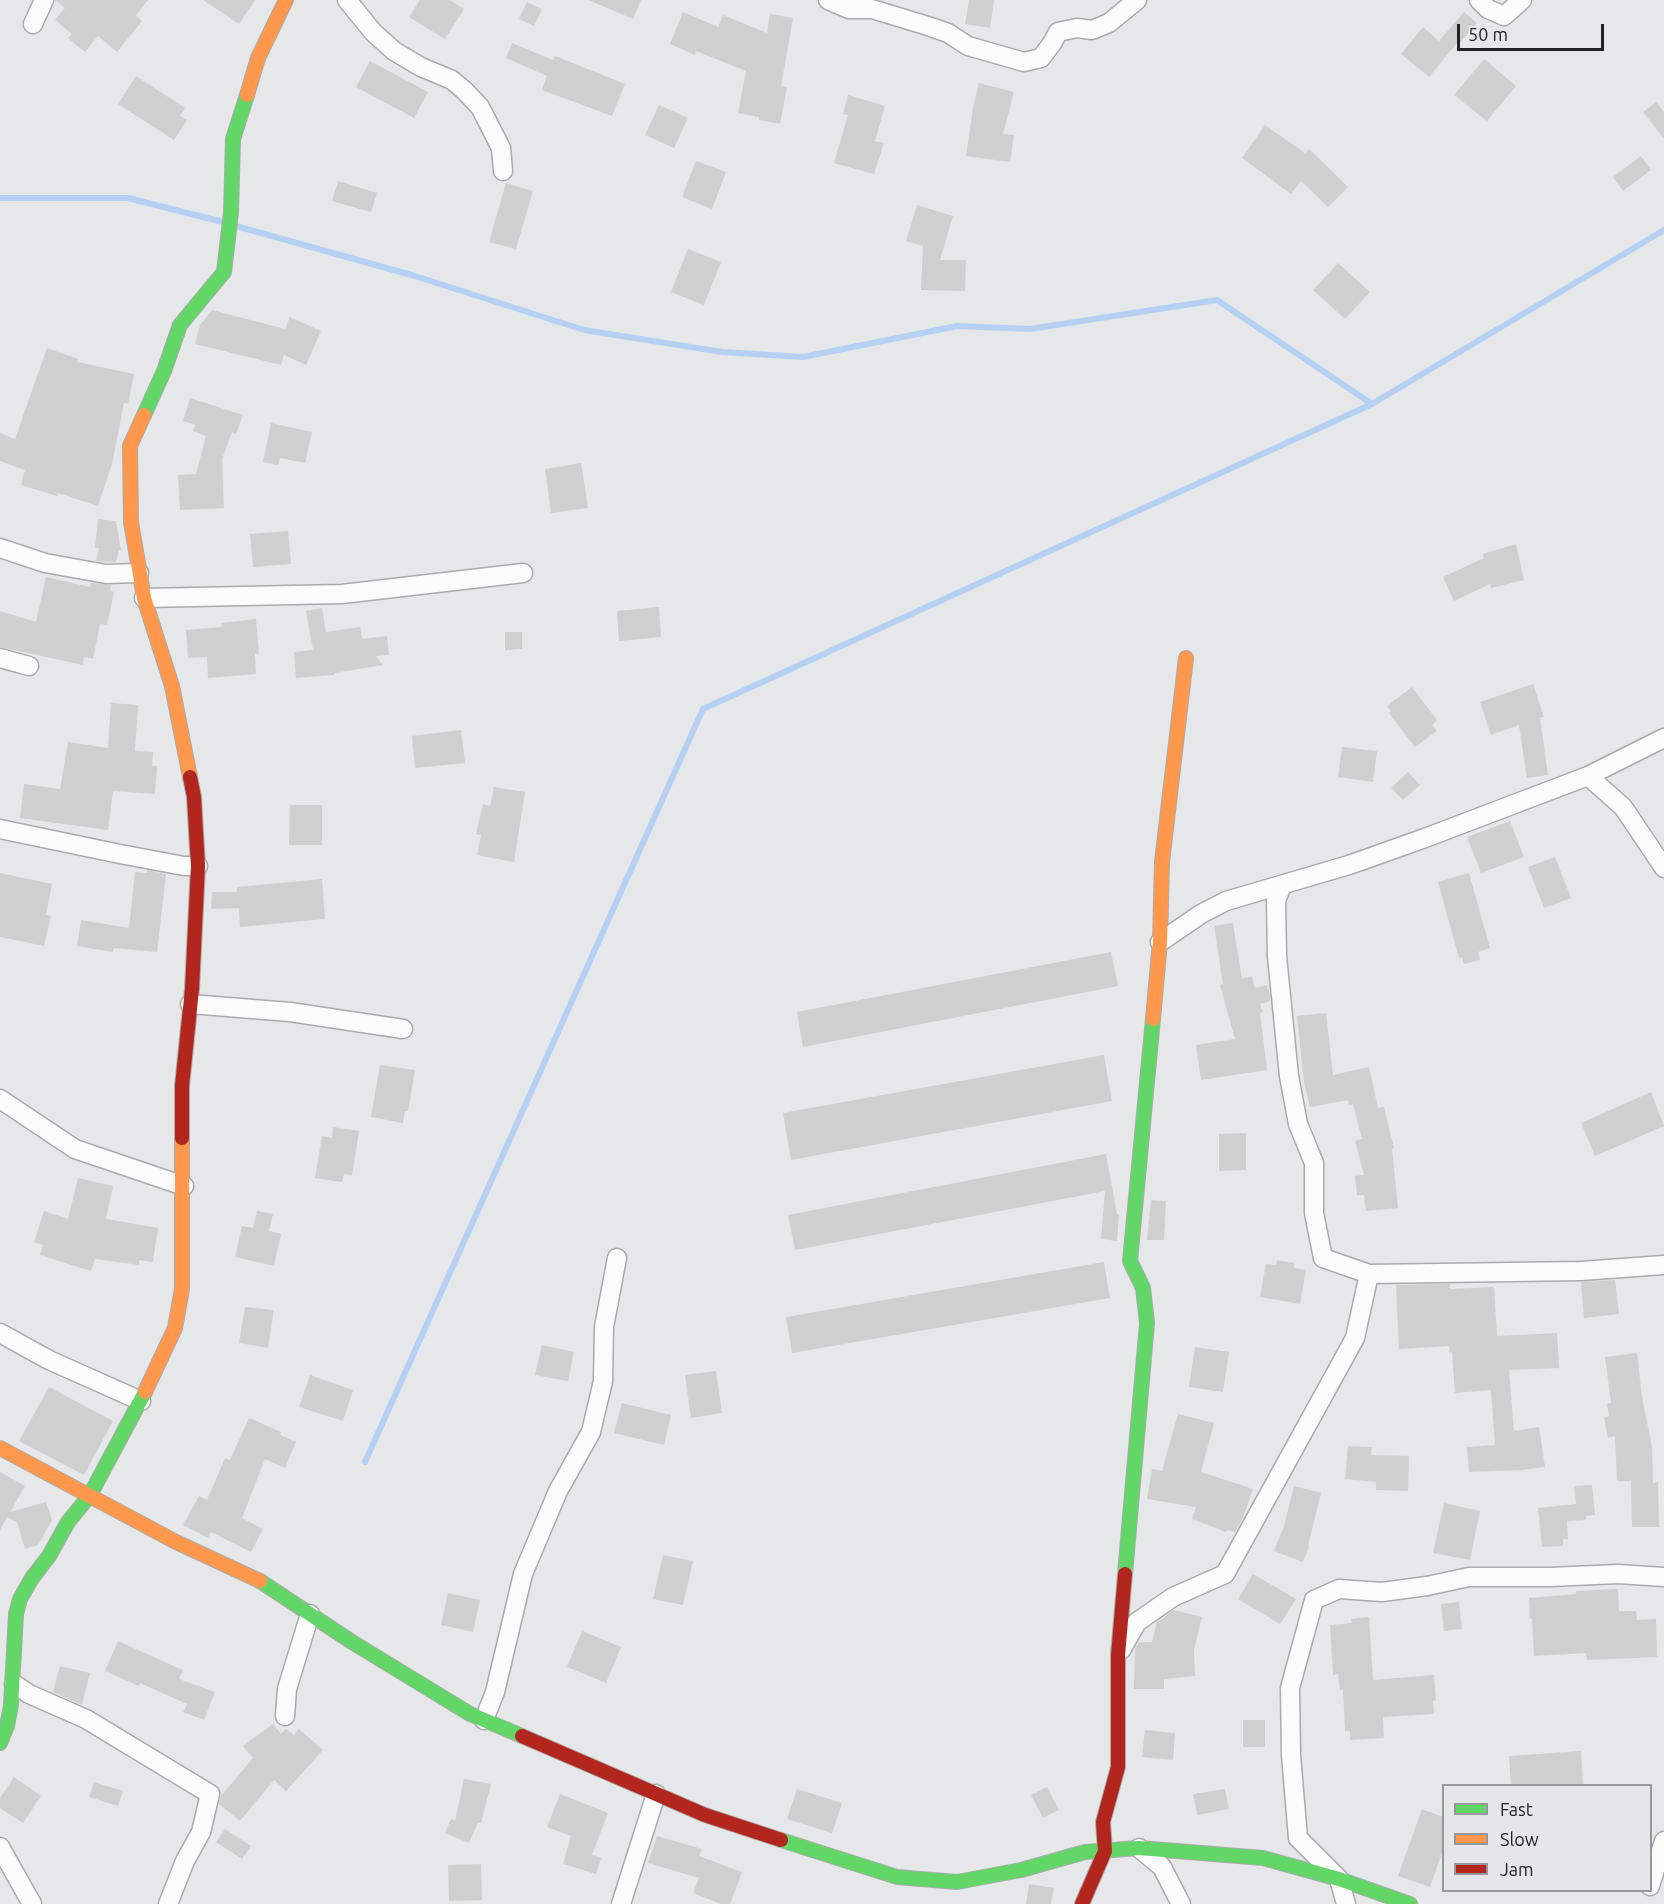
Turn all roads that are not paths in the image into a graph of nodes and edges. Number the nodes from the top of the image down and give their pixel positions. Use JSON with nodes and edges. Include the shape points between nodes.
{"nodes":[{"id":1,"x":44,"y":0,"type":"edge"},
{"id":2,"x":286,"y":0,"type":"edge"},
{"id":3,"x":348,"y":0,"type":"edge"},
{"id":4,"x":828,"y":0,"type":"edge"},
{"id":5,"x":1137,"y":0,"type":"edge"},
{"id":6,"x":1479,"y":0,"type":"edge"},
{"id":7,"x":1522,"y":0,"type":"edge"},
{"id":8,"x":33,"y":24,"type":"dead end"},
{"id":9,"x":503,"y":171,"type":"dead end"},
{"id":10,"x":0,"y":548,"type":"edge"},
{"id":11,"x":140,"y":573,"type":"junction"},
{"id":12,"x":523,"y":573,"type":"dead end"},
{"id":13,"x":144,"y":598,"type":"junction"},
{"id":14,"x":0,"y":658,"type":"edge"},
{"id":15,"x":1186,"y":658,"type":"dead end"},
{"id":16,"x":29,"y":666,"type":"dead end"},
{"id":17,"x":1664,"y":738,"type":"edge"},
{"id":18,"x":1588,"y":776,"type":"junction"},
{"id":19,"x":0,"y":829,"type":"edge"},
{"id":20,"x":198,"y":866,"type":"junction"},
{"id":21,"x":1664,"y":868,"type":"edge"},
{"id":22,"x":1282,"y":885,"type":"junction"},
{"id":23,"x":1160,"y":942,"type":"junction"},
{"id":24,"x":190,"y":1004,"type":"junction"},
{"id":25,"x":403,"y":1029,"type":"dead end"},
{"id":26,"x":0,"y":1099,"type":"edge"},
{"id":27,"x":184,"y":1186,"type":"junction"},
{"id":28,"x":617,"y":1258,"type":"dead end"},
{"id":29,"x":1664,"y":1265,"type":"edge"},
{"id":30,"x":1369,"y":1274,"type":"junction"},
{"id":31,"x":0,"y":1333,"type":"edge"},
{"id":32,"x":141,"y":1401,"type":"junction"},
{"id":33,"x":0,"y":1448,"type":"edge"},
{"id":34,"x":90,"y":1495,"type":"junction"},
{"id":35,"x":1664,"y":1577,"type":"edge"},
{"id":36,"x":310,"y":1614,"type":"junction"},
{"id":37,"x":1118,"y":1654,"type":"junction"},
{"id":38,"x":14,"y":1684,"type":"junction"},
{"id":39,"x":285,"y":1716,"type":"dead end"},
{"id":40,"x":484,"y":1720,"type":"junction"},
{"id":41,"x":0,"y":1743,"type":"edge"},
{"id":42,"x":656,"y":1794,"type":"junction"},
{"id":43,"x":1664,"y":1841,"type":"edge"},
{"id":44,"x":0,"y":1847,"type":"edge"},
{"id":45,"x":1139,"y":1848,"type":"junction"},
{"id":46,"x":1105,"y":1851,"type":"junction"},
{"id":47,"x":1339,"y":1880,"type":"junction"},
{"id":48,"x":1652,"y":1880,"type":"edge"},
{"id":49,"x":32,"y":1904,"type":"edge"},
{"id":50,"x":168,"y":1904,"type":"edge"},
{"id":51,"x":621,"y":1904,"type":"edge"},
{"id":52,"x":1082,"y":1904,"type":"edge"},
{"id":53,"x":1181,"y":1904,"type":"edge"},
{"id":54,"x":1346,"y":1904,"type":"edge"},
{"id":55,"x":1410,"y":1904,"type":"edge"}],
"edges":[{"from":1,"to":8,"type":"street"},
{"from":2,"to":11,"type":"street","via":[[258,58],[233,140],[224,272],[180,325],[130,446],[131,522]]},
{"from":3,"to":9,"type":"street","via":[[394,51],[452,80],[480,107],[501,148]]},
{"from":4,"to":5,"type":"street","via":[[849,9],[872,9],[938,29],[968,46],[1024,62],[1041,58],[1058,32],[1092,30],[1109,23]]},
{"from":6,"to":7,"type":"street","via":[[1504,16]]},
{"from":10,"to":11,"type":"street","via":[[55,565],[106,574]]},
{"from":11,"to":13,"type":"street"},
{"from":12,"to":13,"type":"street","via":[[342,594]]},
{"from":13,"to":20,"type":"street","via":[[172,686],[194,797]]},
{"from":14,"to":16,"type":"street"},
{"from":15,"to":23,"type":"street","via":[[1162,862]]},
{"from":17,"to":18,"type":"street"},
{"from":18,"to":21,"type":"street","via":[[1623,807]]},
{"from":18,"to":22,"type":"street"},
{"from":19,"to":20,"type":"street"},
{"from":20,"to":24,"type":"street"},
{"from":22,"to":23,"type":"street","via":[[1226,901]]},
{"from":22,"to":30,"type":"street","via":[[1276,901],[1277,956],[1289,1076],[1298,1124],[1314,1162],[1314,1213],[1323,1258]]},
{"from":23,"to":37,"type":"street","via":[[1130,1262],[1143,1288],[1147,1323]]},
{"from":24,"to":25,"type":"street","via":[[290,1012]]},
{"from":24,"to":27,"type":"street","via":[[182,1086]]},
{"from":26,"to":27,"type":"street","via":[[75,1149]]},
{"from":27,"to":32,"type":"street","via":[[182,1289],[175,1328]]},
{"from":28,"to":40,"type":"street","via":[[604,1327],[603,1381],[591,1432],[558,1491],[522,1574],[495,1692]]},
{"from":29,"to":30,"type":"street","via":[[1581,1271]]},
{"from":30,"to":37,"type":"street","via":[[1355,1338],[1225,1574],[1173,1597],[1137,1622]]},
{"from":31,"to":32,"type":"street","via":[[49,1360]]},
{"from":32,"to":34,"type":"street"},
{"from":33,"to":34,"type":"street"},
{"from":34,"to":36,"type":"street","via":[[176,1542],[258,1579]]},
{"from":34,"to":38,"type":"street","via":[[68,1522],[20,1599]]},
{"from":35,"to":47,"type":"street","via":[[1469,1577],[1382,1592],[1339,1589],[1314,1600],[1290,1688],[1298,1838]]},
{"from":36,"to":39,"type":"street","via":[[287,1689]]},
{"from":36,"to":40,"type":"street"},
{"from":37,"to":46,"type":"street","via":[[1118,1767],[1103,1822]]},
{"from":38,"to":41,"type":"street"},
{"from":38,"to":50,"type":"street","via":[[86,1719],[210,1794],[201,1832],[184,1861]]},
{"from":40,"to":42,"type":"street"},
{"from":42,"to":46,"type":"street","via":[[705,1815],[897,1877],[957,1882],[1085,1852]]},
{"from":42,"to":51,"type":"street"},
{"from":43,"to":48,"type":"street"},
{"from":44,"to":49,"type":"street"},
{"from":45,"to":46,"type":"street"},
{"from":45,"to":47,"type":"street","via":[[1263,1858]]},
{"from":45,"to":53,"type":"street","via":[[1162,1867]]},
{"from":46,"to":52,"type":"street"},
{"from":47,"to":54,"type":"street"},
{"from":47,"to":55,"type":"street"}]}
